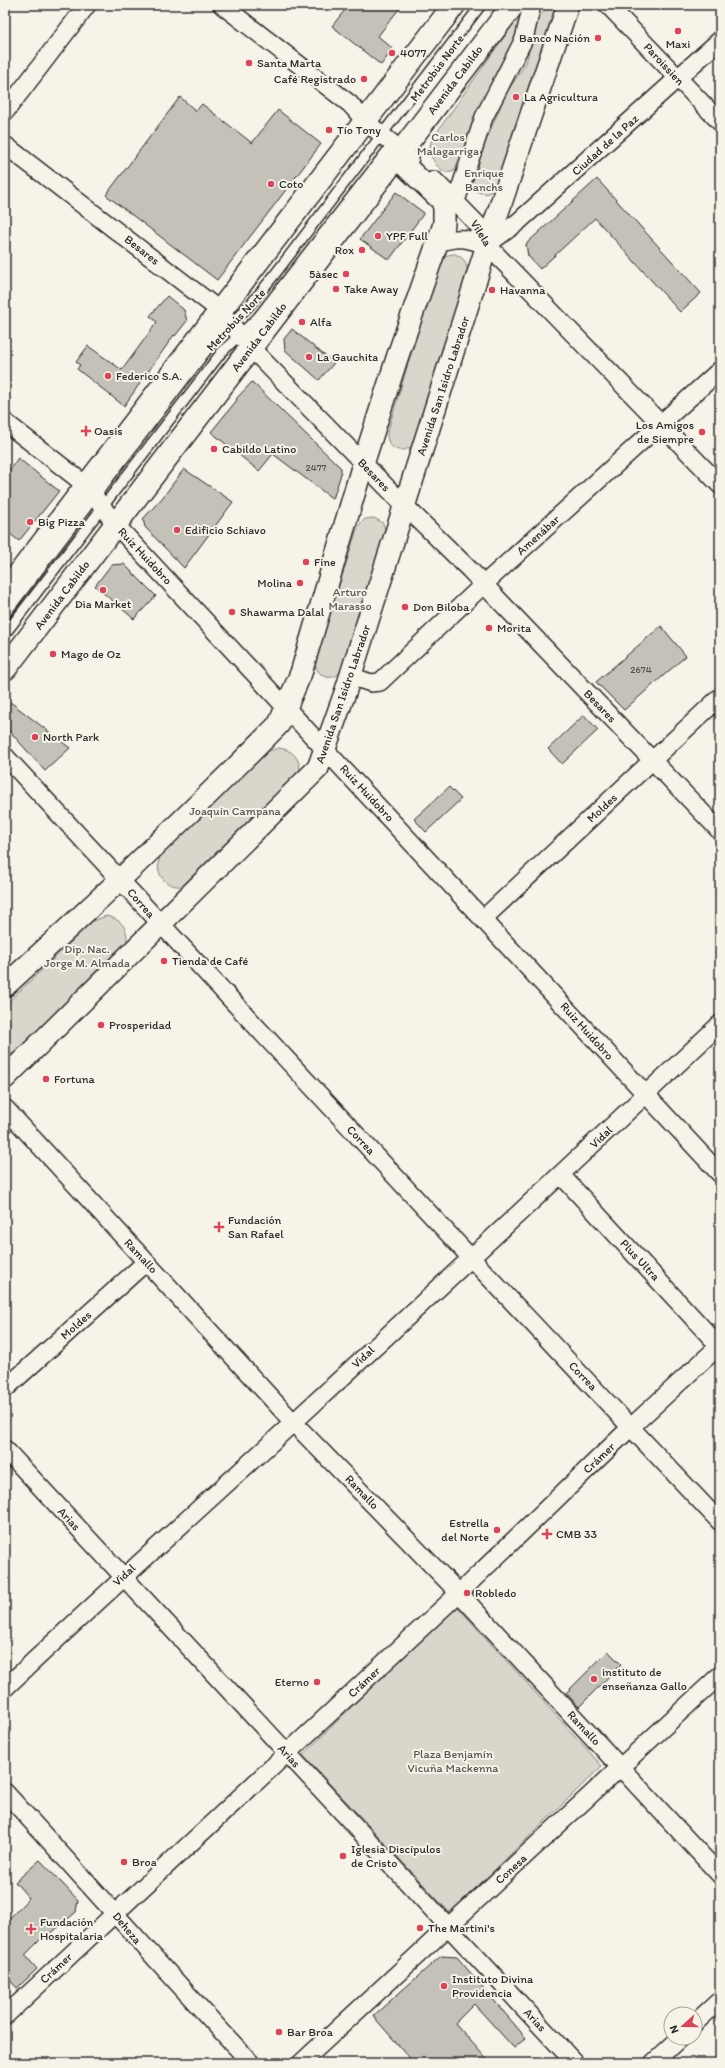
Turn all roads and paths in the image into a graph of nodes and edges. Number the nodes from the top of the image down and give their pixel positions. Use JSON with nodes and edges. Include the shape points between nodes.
{"nodes":[{"id":1,"x":87,"y":5,"type":"edge"},
{"id":2,"x":222,"y":5,"type":"edge"},
{"id":3,"x":454,"y":5,"type":"edge"},
{"id":4,"x":481,"y":5,"type":"edge"},
{"id":5,"x":513,"y":5,"type":"edge"},
{"id":6,"x":532,"y":5,"type":"edge"},
{"id":7,"x":568,"y":5,"type":"edge"},
{"id":8,"x":608,"y":5,"type":"edge"},
{"id":9,"x":720,"y":40,"type":"edge"},
{"id":10,"x":678,"y":79,"type":"junction"},
{"id":11,"x":5,"y":112,"type":"edge"},
{"id":12,"x":365,"y":121,"type":"junction"},
{"id":13,"x":720,"y":122,"type":"edge"},
{"id":14,"x":5,"y":145,"type":"edge"},
{"id":15,"x":395,"y":145,"type":"junction"},
{"id":16,"x":456,"y":201,"type":"junction"},
{"id":17,"x":438,"y":243,"type":"junction"},
{"id":18,"x":487,"y":245,"type":"junction"},
{"id":19,"x":235,"y":329,"type":"junction"},
{"id":20,"x":720,"y":370,"type":"edge"},
{"id":21,"x":5,"y":422,"type":"edge"},
{"id":22,"x":661,"y":424,"type":"junction"},
{"id":23,"x":363,"y":464,"type":"junction"},
{"id":24,"x":720,"y":484,"type":"edge"},
{"id":25,"x":94,"y":496,"type":"junction"},
{"id":26,"x":405,"y":506,"type":"junction"},
{"id":27,"x":115,"y":524,"type":"junction"},
{"id":28,"x":483,"y":585,"type":"junction"},
{"id":29,"x":5,"y":592,"type":"edge"},
{"id":30,"x":5,"y":614,"type":"edge"},
{"id":31,"x":5,"y":634,"type":"edge"},
{"id":32,"x":5,"y":669,"type":"edge"},
{"id":33,"x":350,"y":676,"type":"junction"},
{"id":34,"x":720,"y":697,"type":"edge"},
{"id":35,"x":286,"y":708,"type":"junction"},
{"id":36,"x":326,"y":748,"type":"junction"},
{"id":37,"x":5,"y":756,"type":"edge"},
{"id":38,"x":652,"y":760,"type":"junction"},
{"id":39,"x":720,"y":831,"type":"edge"},
{"id":40,"x":122,"y":880,"type":"junction"},
{"id":41,"x":484,"y":918,"type":"junction"},
{"id":42,"x":161,"y":925,"type":"junction"},
{"id":43,"x":5,"y":986,"type":"edge"},
{"id":44,"x":720,"y":1024,"type":"edge"},
{"id":45,"x":5,"y":1078,"type":"edge"},
{"id":46,"x":645,"y":1095,"type":"junction"},
{"id":47,"x":5,"y":1108,"type":"edge"},
{"id":48,"x":720,"y":1174,"type":"edge"},
{"id":49,"x":561,"y":1175,"type":"junction"},
{"id":50,"x":470,"y":1257,"type":"junction"},
{"id":51,"x":146,"y":1262,"type":"junction"},
{"id":52,"x":719,"y":1345,"type":"edge"},
{"id":53,"x":5,"y":1389,"type":"edge"},
{"id":54,"x":293,"y":1422,"type":"junction"},
{"id":55,"x":631,"y":1427,"type":"junction"},
{"id":56,"x":5,"y":1449,"type":"edge"},
{"id":57,"x":720,"y":1522,"type":"edge"},
{"id":58,"x":122,"y":1577,"type":"junction"},
{"id":59,"x":458,"y":1593,"type":"junction"},
{"id":60,"x":720,"y":1675,"type":"edge"},
{"id":61,"x":5,"y":1688,"type":"edge"},
{"id":62,"x":287,"y":1754,"type":"junction"},
{"id":63,"x":621,"y":1768,"type":"junction"},
{"id":64,"x":5,"y":1792,"type":"edge"},
{"id":65,"x":720,"y":1875,"type":"edge"},
{"id":66,"x":115,"y":1913,"type":"junction"},
{"id":67,"x":448,"y":1928,"type":"junction"},
{"id":68,"x":720,"y":2000,"type":"edge"},
{"id":69,"x":5,"y":2016,"type":"edge"},
{"id":70,"x":703,"y":2016,"type":"edge"},
{"id":71,"x":671,"y":2046,"type":"edge"},
{"id":72,"x":251,"y":2063,"type":"edge"},
{"id":73,"x":301,"y":2063,"type":"edge"},
{"id":74,"x":575,"y":2063,"type":"edge"},
{"id":75,"x":653,"y":2063,"type":"edge"}],
"edges":[{"from":1,"to":11,"type":"street"},
{"from":2,"to":12,"type":"street","name":"Vilela","via":[[350,104]]},
{"from":3,"to":12,"type":"main road","name":"Avenida Cabildo"},
{"from":4,"to":15,"type":"lane","name":"Metrobús Norte"},
{"from":5,"to":15,"type":"main road","name":"Avenida Cabildo"},
{"from":6,"to":16,"type":"street","via":[[524,39],[484,117]]},
{"from":7,"to":18,"type":"street","name":"Avenida San Isidro Labrador"},
{"from":8,"to":10,"type":"street","name":"Paroissien"},
{"from":9,"to":10,"type":"street","name":"Ciudad de la Paz"},
{"from":10,"to":13,"type":"street","name":"Paroissien"},
{"from":10,"to":18,"type":"street","name":"Ciudad de la Paz","via":[[518,222]]},
{"from":12,"to":15,"type":"street","name":"Vilela"},
{"from":12,"to":19,"type":"main road","name":"Avenida Cabildo"},
{"from":14,"to":19,"type":"street","name":"Besares"},
{"from":15,"to":16,"type":"street","name":"Vilela"},
{"from":15,"to":17,"type":"street","name":"Vilela","via":[[442,201],[444,224]]},
{"from":15,"to":19,"type":"main road","name":"Avenida Cabildo"},
{"from":15,"to":19,"type":"lane","name":"Metrobús Norte","via":[[272,278],[249,306]]},
{"from":16,"to":18,"type":"street","name":"Vilela","via":[[480,227]]},
{"from":17,"to":18,"type":"street","via":[[455,237]]},
{"from":17,"to":23,"type":"street"},
{"from":18,"to":22,"type":"street","name":"Vilela"},
{"from":18,"to":26,"type":"street","name":"Avenida San Isidro Labrador"},
{"from":19,"to":23,"type":"street","name":"Besares"},
{"from":19,"to":25,"type":"main road","name":"Avenida Cabildo"},
{"from":19,"to":25,"type":"lane","name":"Metrobús Norte","via":[[221,353]]},
{"from":19,"to":27,"type":"main road","name":"Avenida Cabildo"},
{"from":20,"to":22,"type":"street","name":"Amenábar"},
{"from":21,"to":25,"type":"street","name":"Ruiz Huidobro"},
{"from":22,"to":24,"type":"street","name":"Vilela"},
{"from":22,"to":28,"type":"street","name":"Amenábar"},
{"from":23,"to":26,"type":"street","name":"Besares"},
{"from":23,"to":35,"type":"street","via":[[301,673]]},
{"from":25,"to":27,"type":"street","name":"Ruiz Huidobro"},
{"from":25,"to":29,"type":"main road","name":"Avenida Cabildo"},
{"from":25,"to":30,"type":"lane","name":"Metrobús Norte"},
{"from":25,"to":31,"type":"lane","name":"Metrobús Norte"},
{"from":26,"to":28,"type":"street","name":"Besares"},
{"from":26,"to":33,"type":"street","name":"Avenida San Isidro Labrador"},
{"from":27,"to":32,"type":"main road","name":"Avenida Cabildo"},
{"from":27,"to":35,"type":"street","name":"Ruiz Huidobro"},
{"from":28,"to":33,"type":"street","name":"Amenábar","via":[[380,682],[371,683]]},
{"from":28,"to":38,"type":"street","name":"Besares"},
{"from":33,"to":36,"type":"street","name":"Avenida San Isidro Labrador"},
{"from":34,"to":38,"type":"street","name":"Moldes"},
{"from":35,"to":36,"type":"street","name":"Ruiz Huidobro"},
{"from":35,"to":40,"type":"street","via":[[279,724]]},
{"from":36,"to":41,"type":"street","name":"Ruiz Huidobro"},
{"from":36,"to":42,"type":"street","name":"Avenida San Isidro Labrador","via":[[318,768]]},
{"from":37,"to":40,"type":"street","name":"Correa"},
{"from":38,"to":39,"type":"street","name":"Besares"},
{"from":38,"to":41,"type":"street","name":"Moldes"},
{"from":40,"to":42,"type":"street","name":"Correa"},
{"from":40,"to":43,"type":"street"},
{"from":41,"to":46,"type":"street","name":"Ruiz Huidobro"},
{"from":42,"to":45,"type":"street","name":"Avenida San Isidro Labrador"},
{"from":42,"to":50,"type":"street","name":"Correa"},
{"from":44,"to":46,"type":"street","name":"Vidal"},
{"from":46,"to":48,"type":"street","name":"Ruiz Huidobro"},
{"from":46,"to":49,"type":"street","name":"Vidal"},
{"from":47,"to":51,"type":"street","name":"Ramallo"},
{"from":49,"to":50,"type":"street","name":"Vidal"},
{"from":49,"to":52,"type":"street","name":"Plus Ultra"},
{"from":50,"to":54,"type":"street","name":"Vidal"},
{"from":50,"to":55,"type":"street","name":"Correa"},
{"from":51,"to":53,"type":"street","name":"Moldes"},
{"from":51,"to":54,"type":"street","name":"Ramallo"},
{"from":52,"to":55,"type":"street","name":"Crámer"},
{"from":54,"to":58,"type":"street","name":"Vidal"},
{"from":54,"to":59,"type":"street","name":"Ramallo"},
{"from":55,"to":57,"type":"street","name":"Correa"},
{"from":55,"to":59,"type":"street","name":"Crámer"},
{"from":56,"to":58,"type":"street","name":"Arias"},
{"from":58,"to":61,"type":"street","name":"Vidal"},
{"from":58,"to":62,"type":"street","name":"Arias"},
{"from":59,"to":62,"type":"street","name":"Crámer"},
{"from":59,"to":63,"type":"street","name":"Ramallo"},
{"from":60,"to":63,"type":"street","name":"Conesa"},
{"from":62,"to":66,"type":"street","name":"Crámer"},
{"from":62,"to":67,"type":"street","name":"Arias"},
{"from":63,"to":65,"type":"street","name":"Ramallo"},
{"from":63,"to":67,"type":"street","name":"Conesa"},
{"from":64,"to":66,"type":"street","name":"Deheza"},
{"from":66,"to":69,"type":"street","name":"Crámer"},
{"from":66,"to":72,"type":"street","name":"Deheza"},
{"from":67,"to":73,"type":"street","name":"Conesa"},
{"from":67,"to":74,"type":"street","name":"Arias"},
{"from":68,"to":70,"type":"street"},
{"from":71,"to":75,"type":"street"}]}
